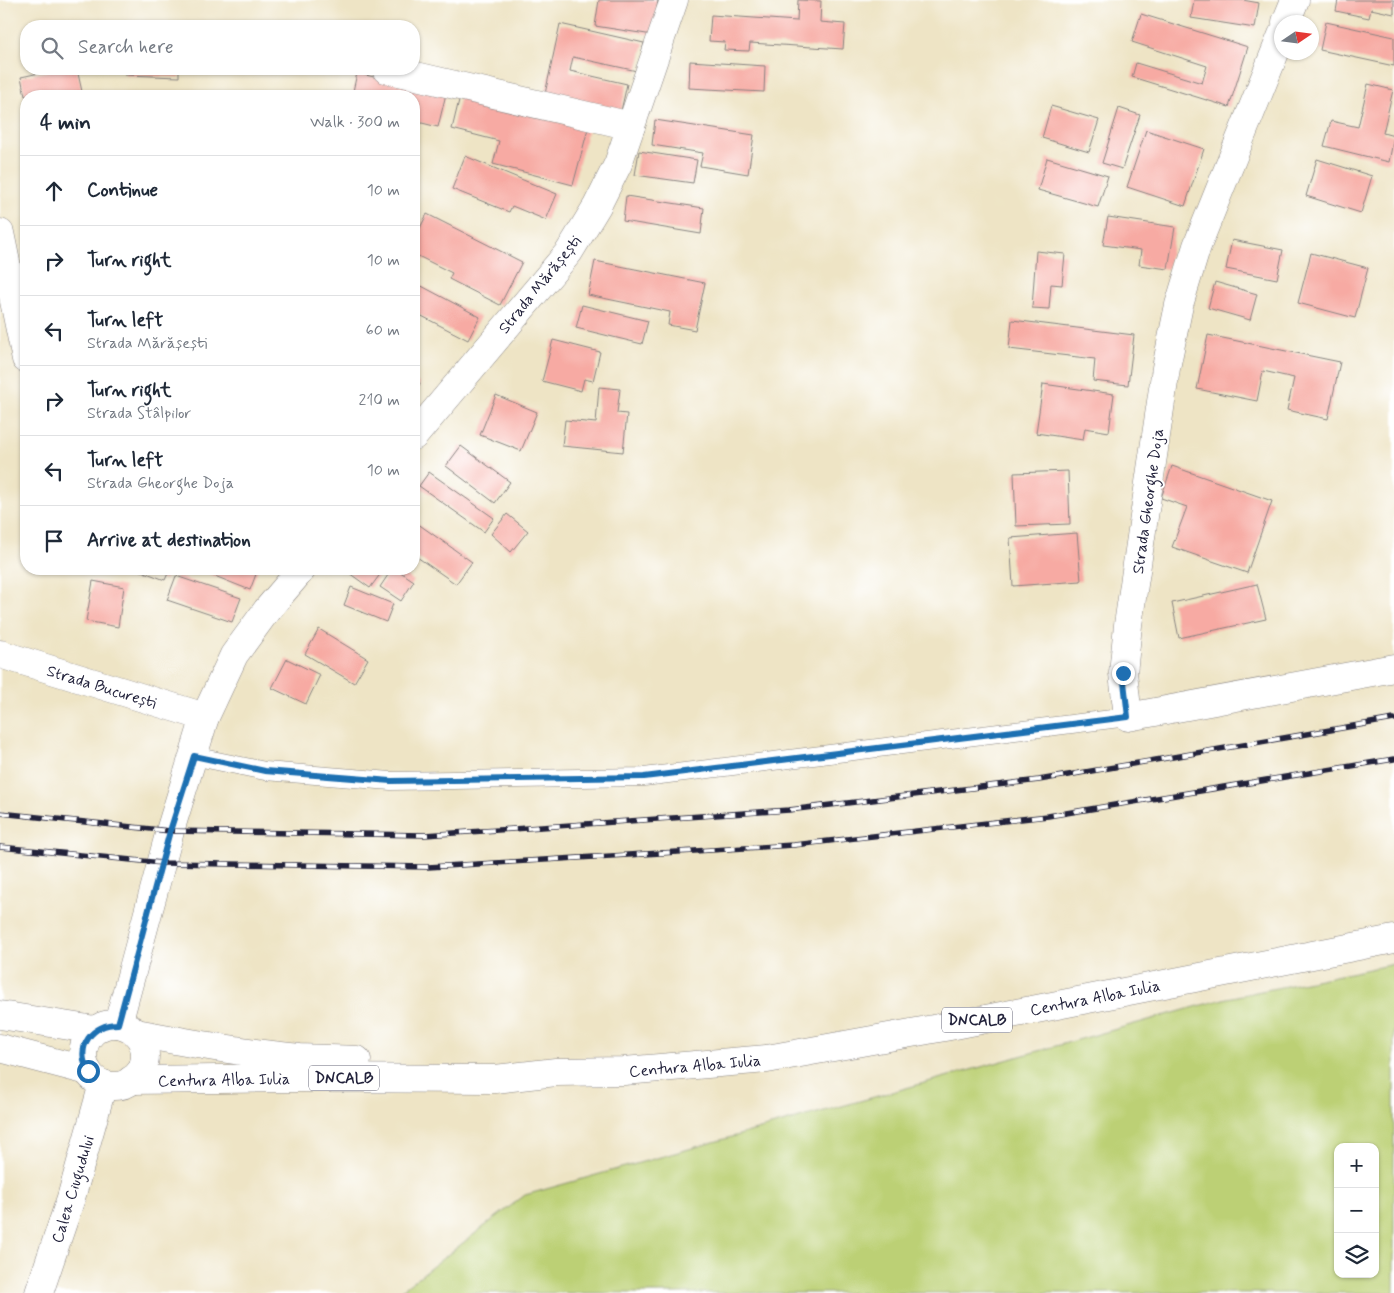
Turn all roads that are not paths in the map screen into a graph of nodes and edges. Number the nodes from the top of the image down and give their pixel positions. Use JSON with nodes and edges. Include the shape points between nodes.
{"nodes":[{"id":1,"x":674,"y":0,"type":"edge"},
{"id":2,"x":1295,"y":0,"type":"edge"},
{"id":3,"x":1289,"y":15,"type":"edge"},
{"id":4,"x":1274,"y":55,"type":"edge"},
{"id":5,"x":412,"y":75,"type":"edge"},
{"id":6,"x":631,"y":126,"type":"junction"},
{"id":7,"x":0,"y":234,"type":"edge"},
{"id":8,"x":20,"y":330,"type":"edge"},
{"id":9,"x":420,"y":429,"type":"edge"},
{"id":10,"x":297,"y":575,"type":"edge"},
{"id":11,"x":0,"y":654,"type":"edge"},
{"id":12,"x":1394,"y":668,"type":"edge"},
{"id":13,"x":205,"y":717,"type":"junction"},
{"id":14,"x":1128,"y":717,"type":"junction"},
{"id":15,"x":194,"y":756,"type":"junction"},
{"id":16,"x":1394,"y":939,"type":"edge"},
{"id":17,"x":0,"y":1015,"type":"edge"},
{"id":18,"x":117,"y":1029,"type":"junction"},
{"id":19,"x":0,"y":1048,"type":"edge"},
{"id":20,"x":556,"y":1072,"type":"junction"},
{"id":21,"x":96,"y":1078,"type":"junction"},
{"id":22,"x":131,"y":1080,"type":"junction"},
{"id":23,"x":39,"y":1293,"type":"edge"}],
"edges":[{"from":1,"to":6,"type":"main road","name":"Strada Mărășești"},
{"from":2,"to":3,"type":"main road"},
{"from":4,"to":14,"type":"main road","name":"Strada Gheorghe Doja","via":[[1197,246],[1178,305],[1128,625],[1123,673]]},
{"from":5,"to":6,"type":"main road"},
{"from":6,"to":9,"type":"main road","name":"Strada Mărășești","via":[[618,164],[568,252]]},
{"from":7,"to":8,"type":"main road"},
{"from":10,"to":13,"type":"main road","via":[[234,655]]},
{"from":11,"to":13,"type":"main road","name":"Strada București"},
{"from":12,"to":14,"type":"main road"},
{"from":13,"to":15,"type":"main road"},
{"from":14,"to":15,"type":"lane","via":[[644,777],[391,781],[265,771]]},
{"from":15,"to":18,"type":"main road","via":[[170,831]]},
{"from":16,"to":20,"type":"main road","name":"Centura Alba Iulia","number":"DNCALB","via":[[767,1059],[624,1071]]},
{"from":17,"to":18,"type":"main road","name":"Centura Alba Iulia","number":"DNCALB"},
{"from":18,"to":20,"type":"main road","name":"Centura Alba Iulia","number":"DNCALB","via":[[208,1046],[300,1058],[495,1064]]},
{"from":18,"to":21,"type":"main road","via":[[88,1038],[83,1053],[84,1063]]},
{"from":18,"to":22,"type":"main road","via":[[143,1042],[145,1058],[139,1073]]},
{"from":19,"to":21,"type":"main road"},
{"from":20,"to":22,"type":"main road","name":"Centura Alba Iulia","number":"DNCALB","via":[[495,1078]]},
{"from":21,"to":22,"type":"main road","via":[[112,1086]]},
{"from":21,"to":23,"type":"main road","name":"Calea Ciugudului","via":[[70,1198]]}]}
